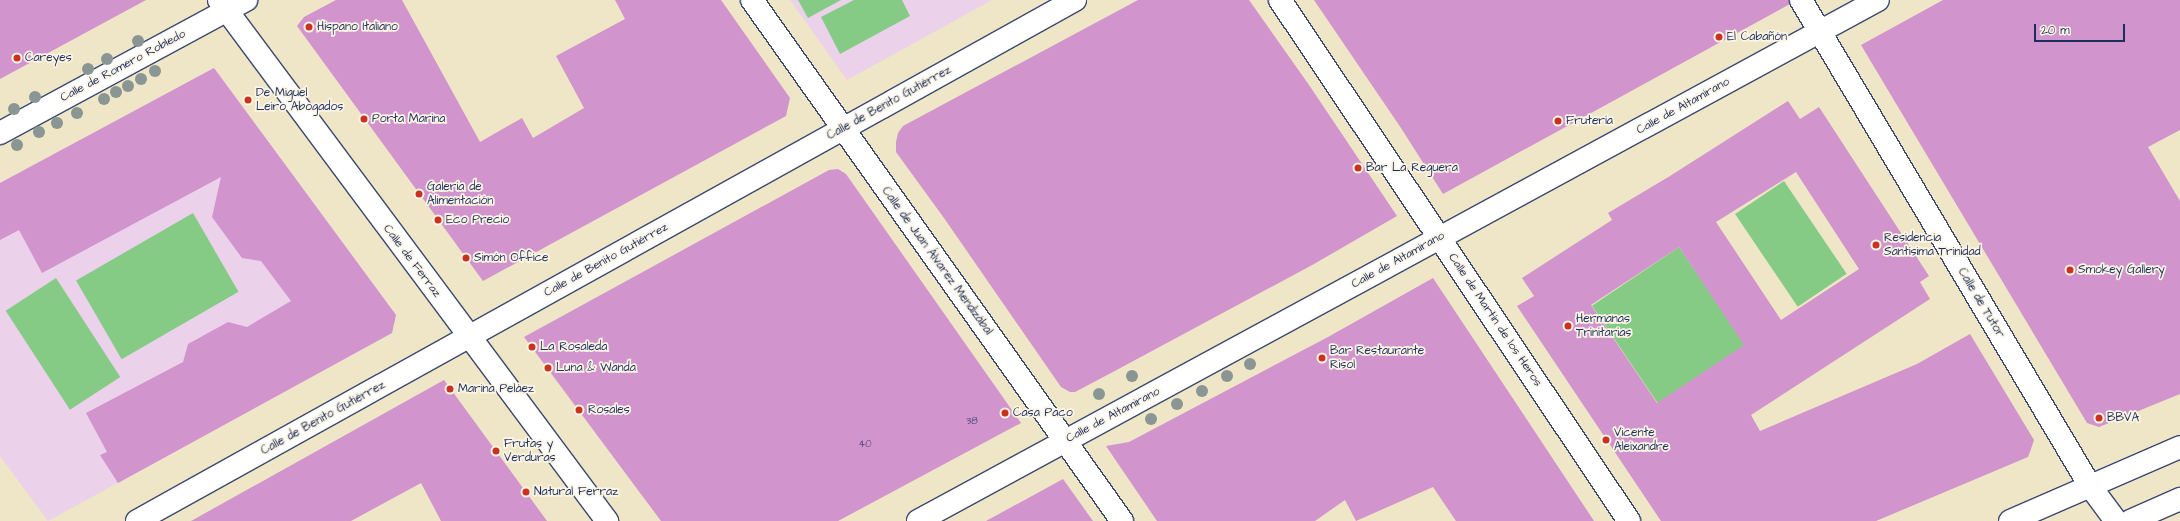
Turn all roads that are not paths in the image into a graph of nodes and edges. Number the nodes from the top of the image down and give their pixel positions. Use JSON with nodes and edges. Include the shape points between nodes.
{"nodes":[{"id":1,"x":246,"y":0,"type":"edge"},
{"id":2,"x":752,"y":0,"type":"edge"},
{"id":3,"x":1075,"y":0,"type":"edge"},
{"id":4,"x":1280,"y":0,"type":"edge"},
{"id":5,"x":1801,"y":0,"type":"edge"},
{"id":6,"x":1878,"y":0,"type":"edge"},
{"id":7,"x":223,"y":5,"type":"edge"},
{"id":8,"x":1819,"y":32,"type":"junction"},
{"id":9,"x":842,"y":129,"type":"junction"},
{"id":10,"x":0,"y":133,"type":"edge"},
{"id":11,"x":1440,"y":238,"type":"junction"},
{"id":12,"x":469,"y":336,"type":"junction"},
{"id":13,"x":1065,"y":441,"type":"junction"},
{"id":14,"x":2180,"y":447,"type":"edge"},
{"id":15,"x":2090,"y":486,"type":"junction"},
{"id":16,"x":2180,"y":499,"type":"edge"},
{"id":17,"x":137,"y":521,"type":"edge"},
{"id":18,"x":607,"y":521,"type":"edge"},
{"id":19,"x":918,"y":521,"type":"edge"},
{"id":20,"x":1122,"y":521,"type":"edge"},
{"id":21,"x":1629,"y":521,"type":"edge"},
{"id":22,"x":2010,"y":521,"type":"edge"},
{"id":23,"x":2116,"y":521,"type":"edge"},
{"id":24,"x":2130,"y":521,"type":"edge"}],
"edges":[{"from":1,"to":7,"type":"street","name":"Calle de Romero Robledo"},
{"from":2,"to":9,"type":"street","name":"Calle de Juan Álvarez Mendizábal"},
{"from":3,"to":9,"type":"street","name":"Calle de Benito Gutiérrez"},
{"from":4,"to":11,"type":"street","name":"Calle de Martín de los Heros"},
{"from":5,"to":8,"type":"street","name":"Calle de Tutor"},
{"from":6,"to":8,"type":"street","name":"Calle de Altamirano"},
{"from":7,"to":10,"type":"street","name":"Calle de Romero Robledo"},
{"from":7,"to":12,"type":"street","name":"Calle de Ferraz"},
{"from":8,"to":11,"type":"street","name":"Calle de Altamirano"},
{"from":8,"to":15,"type":"street","name":"Calle de Tutor"},
{"from":9,"to":12,"type":"street","name":"Calle de Benito Gutiérrez"},
{"from":9,"to":13,"type":"street","name":"Calle de Juan Álvarez Mendizábal"},
{"from":11,"to":13,"type":"street","name":"Calle de Altamirano"},
{"from":11,"to":21,"type":"street","name":"Calle de Martín de los Heros"},
{"from":12,"to":17,"type":"street","name":"Calle de Benito Gutiérrez"},
{"from":12,"to":18,"type":"street","name":"Calle de Ferraz"},
{"from":13,"to":19,"type":"street","name":"Calle de Altamirano"},
{"from":13,"to":20,"type":"street","name":"Calle de Juan Álvarez Mendizábal"},
{"from":14,"to":15,"type":"street"},
{"from":15,"to":22,"type":"street"},
{"from":15,"to":23,"type":"street","name":"Calle de Tutor"},
{"from":16,"to":24,"type":"street"}]}
